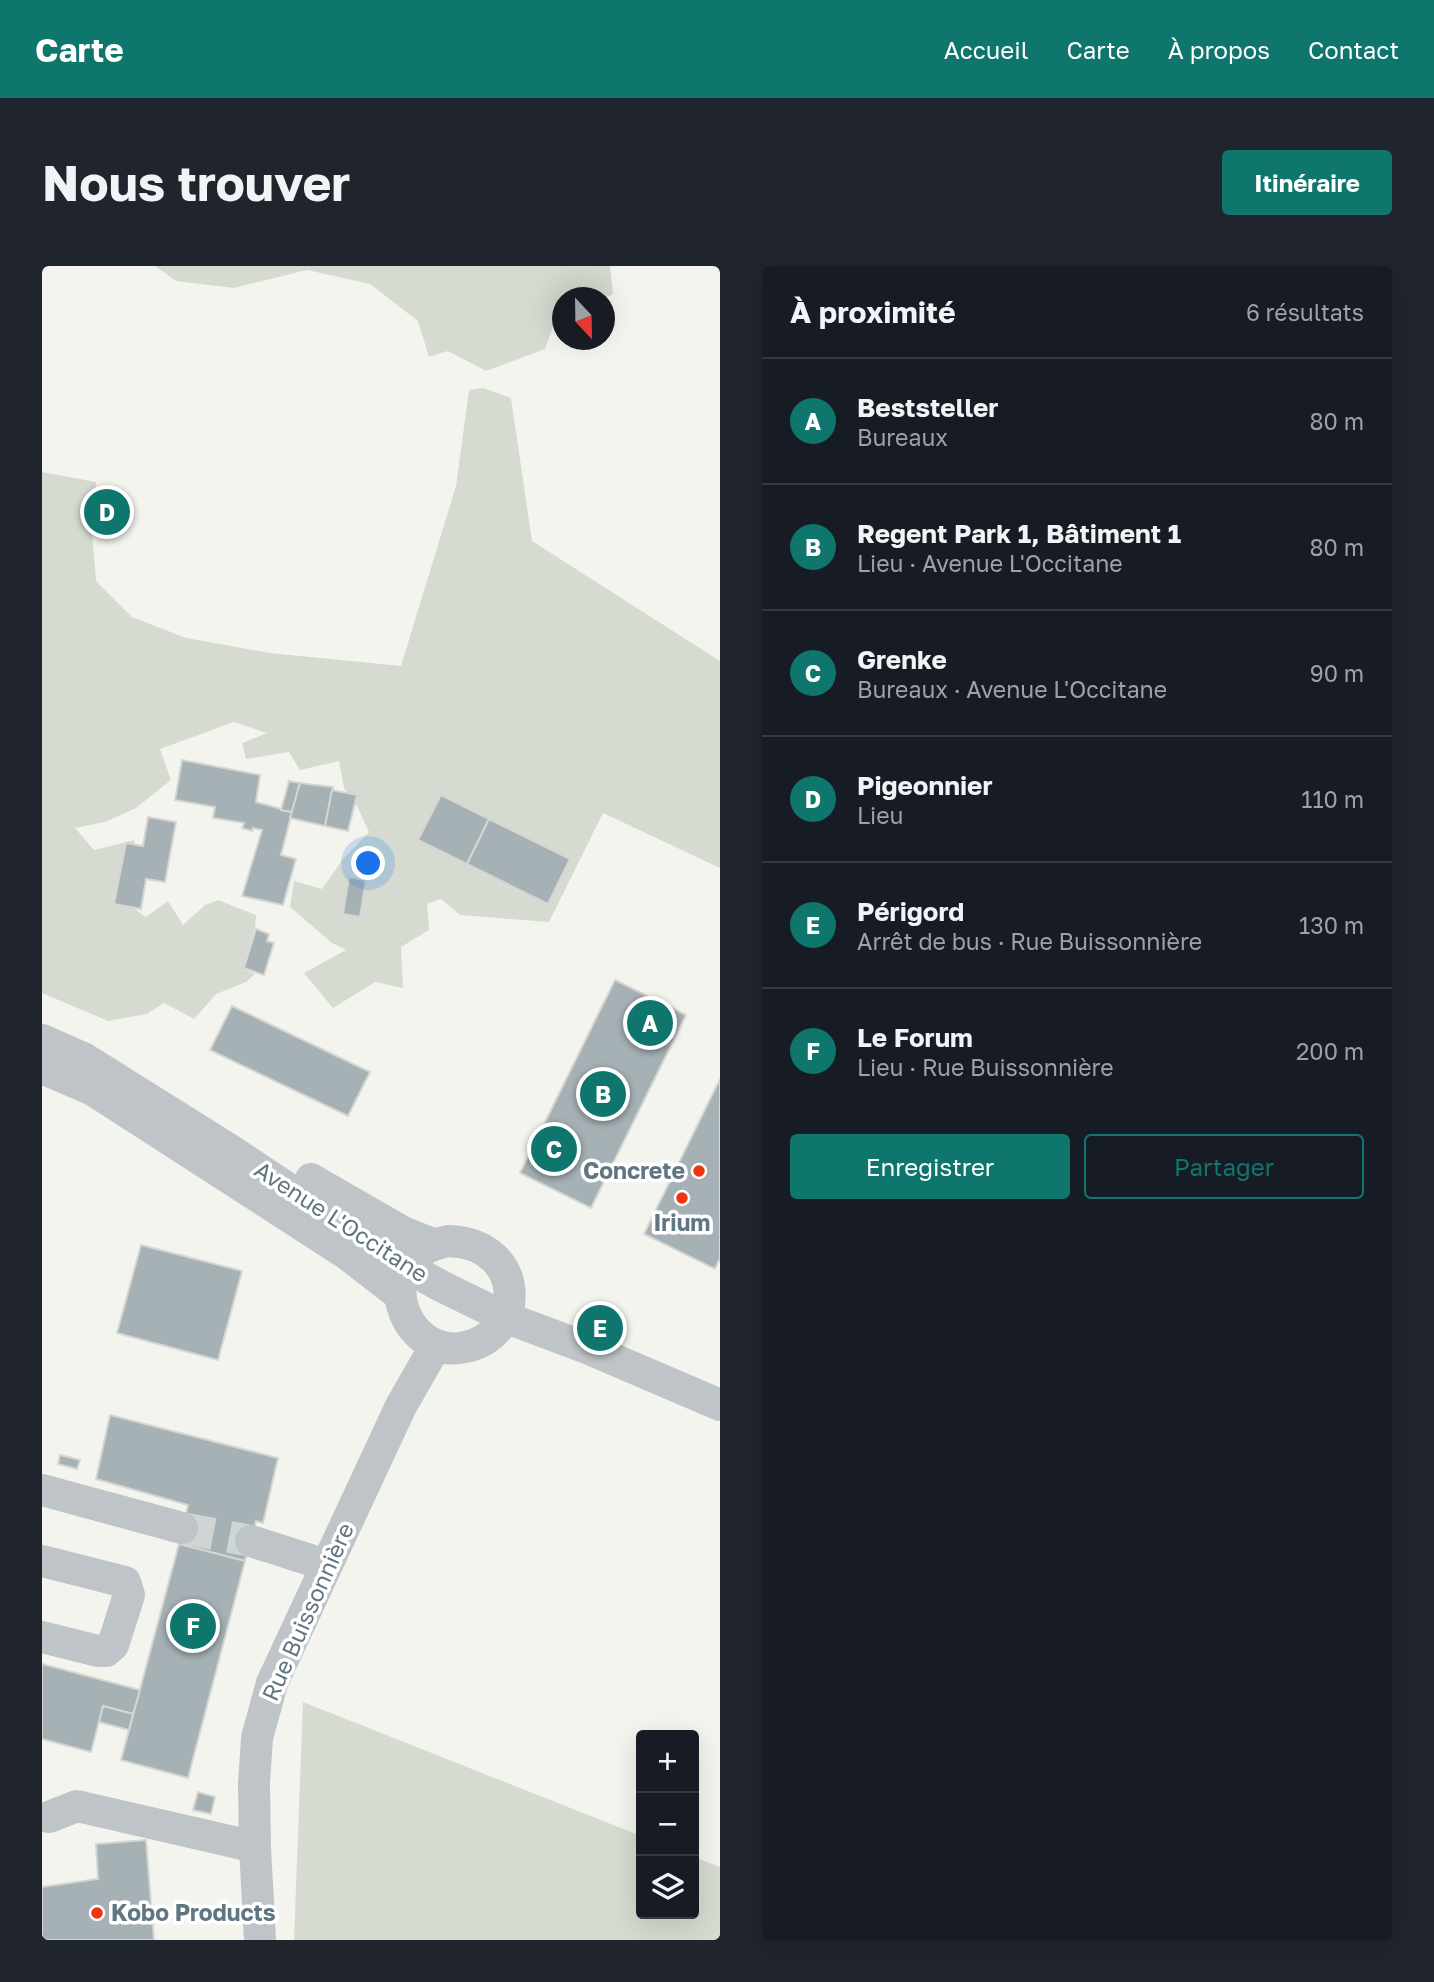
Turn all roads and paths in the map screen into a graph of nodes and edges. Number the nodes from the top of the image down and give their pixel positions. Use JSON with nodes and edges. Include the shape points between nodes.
{"nodes":[{"id":1,"x":42,"y":1022,"type":"edge"},
{"id":2,"x":42,"y":1040,"type":"edge"},
{"id":3,"x":42,"y":1068,"type":"edge"},
{"id":4,"x":433,"y":1244,"type":"junction"},
{"id":5,"x":402,"y":1280,"type":"junction"},
{"id":6,"x":504,"y":1317,"type":"junction"},
{"id":7,"x":436,"y":1345,"type":"junction"},
{"id":8,"x":720,"y":1405,"type":"edge"},
{"id":9,"x":42,"y":1490,"type":"edge"},
{"id":10,"x":182,"y":1528,"type":"tunnel mouth"},
{"id":11,"x":251,"y":1541,"type":"tunnel mouth"},
{"id":12,"x":42,"y":1562,"type":"edge"},
{"id":13,"x":326,"y":1565,"type":"junction"},
{"id":14,"x":42,"y":1637,"type":"edge"},
{"id":15,"x":49,"y":1817,"type":"dead end"},
{"id":16,"x":255,"y":1847,"type":"junction"},
{"id":17,"x":260,"y":1940,"type":"edge"}],
"edges":[{"from":1,"to":4,"type":"street","name":"Avenue L'Occitane","via":[[94,1043],[266,1153],[403,1232]]},
{"from":2,"to":5,"type":"street","name":"Avenue L'Occitane","via":[[96,1066],[227,1148]]},
{"from":3,"to":5,"type":"street","name":"Avenue L'Occitane","via":[[93,1090],[347,1254]]},
{"from":4,"to":5,"type":"street","via":[[418,1252]]},
{"from":4,"to":6,"type":"street","via":[[466,1242],[491,1254],[510,1291]]},
{"from":5,"to":6,"type":"street","name":"Avenue L'Occitane"},
{"from":5,"to":7,"type":"street","via":[[409,1322]]},
{"from":6,"to":7,"type":"street","via":[[488,1337],[472,1345],[457,1349]]},
{"from":6,"to":8,"type":"street","name":"Avenue L'Occitane"},
{"from":7,"to":13,"type":"street","name":"Rue Buissonnière","via":[[401,1406]]},
{"from":9,"to":10,"type":"street"},
{"from":11,"to":13,"type":"street"},
{"from":12,"to":14,"type":"street","via":[[125,1583],[129,1595],[113,1645],[106,1651]]},
{"from":13,"to":16,"type":"street","name":"Rue Buissonnière","via":[[272,1684],[257,1738]]},
{"from":15,"to":16,"type":"street","via":[[78,1806]]},
{"from":16,"to":17,"type":"street","name":"Rue Buissonnière"}]}
